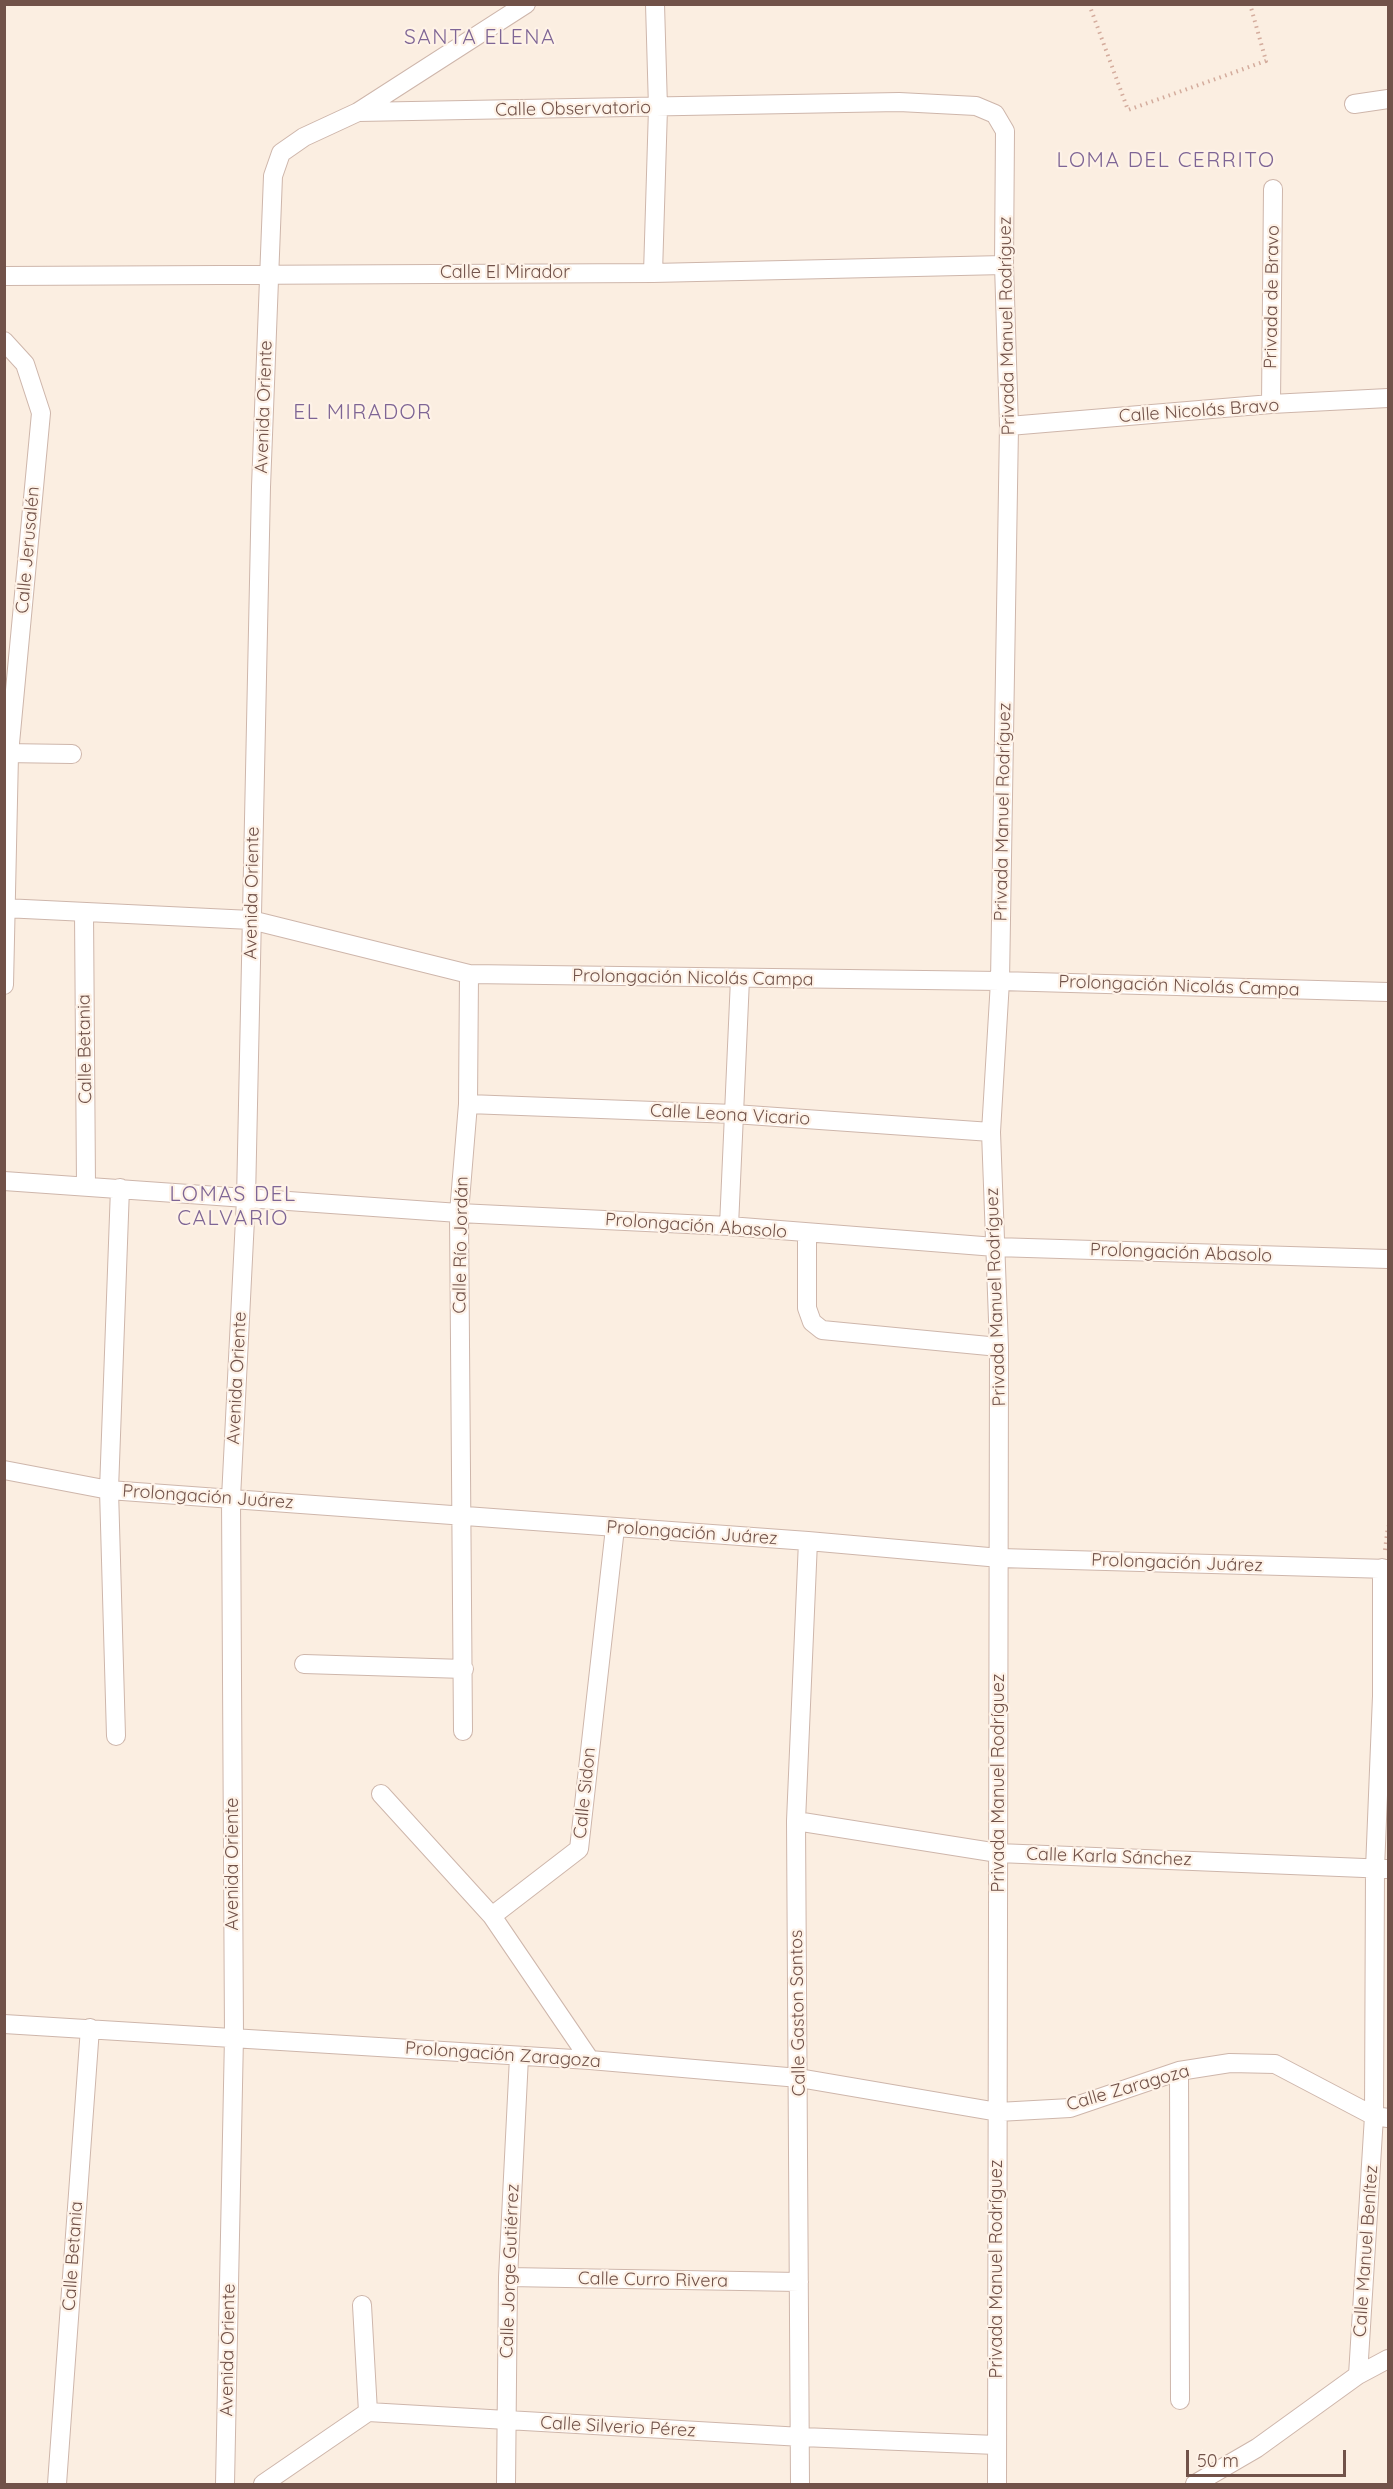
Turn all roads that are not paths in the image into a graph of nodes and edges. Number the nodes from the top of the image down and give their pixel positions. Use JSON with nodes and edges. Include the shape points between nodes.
{"nodes":[{"id":1,"x":525,"y":4,"type":"edge"},
{"id":2,"x":655,"y":4,"type":"edge"},
{"id":3,"x":1389,"y":99,"type":"edge"},
{"id":4,"x":1354,"y":104,"type":"dead end"},
{"id":5,"x":658,"y":108,"type":"junction"},
{"id":6,"x":358,"y":112,"type":"junction"},
{"id":7,"x":994,"y":114,"type":"joint"},
{"id":8,"x":1273,"y":189,"type":"dead end"},
{"id":9,"x":1004,"y":265,"type":"junction"},
{"id":10,"x":268,"y":273,"type":"junction"},
{"id":11,"x":653,"y":273,"type":"junction"},
{"id":12,"x":4,"y":276,"type":"edge"},
{"id":13,"x":4,"y":340,"type":"edge"},
{"id":14,"x":1389,"y":398,"type":"edge"},
{"id":15,"x":1271,"y":404,"type":"junction"},
{"id":16,"x":1009,"y":426,"type":"junction"},
{"id":17,"x":7,"y":753,"type":"edge"},
{"id":18,"x":72,"y":754,"type":"dead end"},
{"id":19,"x":6,"y":908,"type":"edge"},
{"id":20,"x":84,"y":912,"type":"junction"},
{"id":21,"x":251,"y":920,"type":"junction"},
{"id":22,"x":469,"y":974,"type":"junction"},
{"id":23,"x":740,"y":979,"type":"junction"},
{"id":24,"x":1000,"y":981,"type":"junction"},
{"id":25,"x":4,"y":986,"type":"edge"},
{"id":26,"x":1389,"y":992,"type":"edge"},
{"id":27,"x":468,"y":1104,"type":"junction"},
{"id":28,"x":734,"y":1114,"type":"junction"},
{"id":29,"x":991,"y":1132,"type":"junction"},
{"id":30,"x":4,"y":1181,"type":"edge"},
{"id":31,"x":86,"y":1186,"type":"junction"},
{"id":32,"x":120,"y":1188,"type":"junction"},
{"id":33,"x":246,"y":1199,"type":"junction"},
{"id":34,"x":459,"y":1213,"type":"junction"},
{"id":35,"x":729,"y":1226,"type":"junction"},
{"id":36,"x":807,"y":1233,"type":"junction"},
{"id":37,"x":995,"y":1247,"type":"junction"},
{"id":38,"x":1389,"y":1259,"type":"edge"},
{"id":39,"x":999,"y":1347,"type":"junction"},
{"id":40,"x":4,"y":1470,"type":"edge"},
{"id":41,"x":109,"y":1490,"type":"junction"},
{"id":42,"x":231,"y":1498,"type":"junction"},
{"id":43,"x":460,"y":1516,"type":"junction"},
{"id":44,"x":615,"y":1528,"type":"junction"},
{"id":45,"x":808,"y":1541,"type":"junction"},
{"id":46,"x":1000,"y":1558,"type":"junction"},
{"id":47,"x":1385,"y":1568,"type":"edge"},
{"id":48,"x":304,"y":1664,"type":"dead end"},
{"id":49,"x":464,"y":1669,"type":"junction"},
{"id":50,"x":1385,"y":1699,"type":"edge"},
{"id":51,"x":463,"y":1731,"type":"dead end"},
{"id":52,"x":116,"y":1736,"type":"dead end"},
{"id":53,"x":381,"y":1794,"type":"dead end"},
{"id":54,"x":796,"y":1821,"type":"junction"},
{"id":55,"x":998,"y":1853,"type":"junction"},
{"id":56,"x":1382,"y":1869,"type":"edge"},
{"id":57,"x":492,"y":1916,"type":"junction"},
{"id":58,"x":4,"y":2024,"type":"edge"},
{"id":59,"x":90,"y":2028,"type":"junction"},
{"id":60,"x":234,"y":2036,"type":"junction"},
{"id":61,"x":519,"y":2057,"type":"junction"},
{"id":62,"x":590,"y":2060,"type":"junction"},
{"id":63,"x":1179,"y":2071,"type":"junction"},
{"id":64,"x":799,"y":2078,"type":"junction"},
{"id":65,"x":998,"y":2112,"type":"junction"},
{"id":66,"x":1381,"y":2117,"type":"edge"},
{"id":67,"x":508,"y":2277,"type":"junction"},
{"id":68,"x":799,"y":2282,"type":"junction"},
{"id":69,"x":362,"y":2305,"type":"dead end"},
{"id":70,"x":1389,"y":2359,"type":"edge"},
{"id":71,"x":1358,"y":2374,"type":"junction"},
{"id":72,"x":1180,"y":2400,"type":"dead end"},
{"id":73,"x":368,"y":2412,"type":"junction"},
{"id":74,"x":507,"y":2420,"type":"junction"},
{"id":75,"x":802,"y":2437,"type":"junction"},
{"id":76,"x":996,"y":2445,"type":"junction"},
{"id":77,"x":57,"y":2484,"type":"edge"},
{"id":78,"x":225,"y":2484,"type":"edge"},
{"id":79,"x":263,"y":2484,"type":"edge"},
{"id":80,"x":506,"y":2484,"type":"edge"},
{"id":81,"x":800,"y":2484,"type":"edge"},
{"id":82,"x":997,"y":2484,"type":"edge"},
{"id":83,"x":1195,"y":2484,"type":"edge"}],
"edges":[{"from":1,"to":6,"type":"street"},
{"from":2,"to":5,"type":"street"},
{"from":3,"to":4,"type":"street"},
{"from":5,"to":6,"type":"street","name":"Calle Observatorio"},
{"from":5,"to":7,"type":"street","name":"Calle Observatorio","via":[[899,102],[976,106]]},
{"from":5,"to":11,"type":"street"},
{"from":6,"to":10,"type":"street","name":"Calle Observatorio","via":[[280,153],[273,176]]},
{"from":7,"to":9,"type":"street","name":"Privada Manuel Rodríguez","via":[[1005,131]]},
{"from":8,"to":15,"type":"street","name":"Privada de Bravo"},
{"from":9,"to":11,"type":"street","name":"Calle El Mirador"},
{"from":9,"to":16,"type":"street","name":"Privada Manuel Rodríguez"},
{"from":10,"to":11,"type":"street","name":"Calle El Mirador"},
{"from":10,"to":12,"type":"street","name":"Calle El Mirador"},
{"from":10,"to":21,"type":"street","name":"Avenida Oriente"},
{"from":13,"to":17,"type":"street","name":"Calle Jerusalén","via":[[25,364],[40,413]]},
{"from":14,"to":15,"type":"street","name":"Calle Nicolás Bravo"},
{"from":15,"to":16,"type":"street","name":"Calle Nicolás Bravo"},
{"from":16,"to":24,"type":"street","name":"Privada Manuel Rodríguez"},
{"from":17,"to":18,"type":"street"},
{"from":17,"to":19,"type":"street","name":"Calle Jerusalén"},
{"from":19,"to":20,"type":"street","name":"Prolongación Nicolás Campa"},
{"from":19,"to":25,"type":"street","name":"Calle Jerusalén"},
{"from":20,"to":21,"type":"street","name":"Prolongación Nicolás Campa"},
{"from":20,"to":31,"type":"street","name":"Calle Betania"},
{"from":21,"to":22,"type":"street","name":"Prolongación Nicolás Campa"},
{"from":21,"to":33,"type":"street","name":"Avenida Oriente"},
{"from":22,"to":23,"type":"street","name":"Prolongación Nicolás Campa"},
{"from":22,"to":27,"type":"street","name":"Calle Río Jordán"},
{"from":23,"to":24,"type":"street","name":"Prolongación Nicolás Campa"},
{"from":23,"to":28,"type":"street"},
{"from":24,"to":26,"type":"street","name":"Prolongación Nicolás Campa"},
{"from":24,"to":29,"type":"street","name":"Privada Manuel Rodríguez"},
{"from":27,"to":28,"type":"street","name":"Calle Leona Vicario"},
{"from":27,"to":34,"type":"street","name":"Calle Río Jordán"},
{"from":28,"to":29,"type":"street","name":"Calle Leona Vicario"},
{"from":28,"to":35,"type":"street"},
{"from":29,"to":37,"type":"street","name":"Privada Manuel Rodríguez"},
{"from":30,"to":31,"type":"street","name":"Prolongación Abasolo"},
{"from":31,"to":32,"type":"street","name":"Prolongación Abasolo"},
{"from":32,"to":33,"type":"street","name":"Prolongación Abasolo"},
{"from":32,"to":41,"type":"street"},
{"from":33,"to":34,"type":"street","name":"Prolongación Abasolo"},
{"from":33,"to":42,"type":"street","name":"Avenida Oriente"},
{"from":34,"to":35,"type":"street","name":"Prolongación Abasolo"},
{"from":34,"to":43,"type":"street","name":"Calle Río Jordán"},
{"from":35,"to":36,"type":"street","name":"Prolongación Abasolo"},
{"from":36,"to":37,"type":"street","name":"Prolongación Abasolo"},
{"from":36,"to":39,"type":"street","via":[[807,1308],[812,1322],[822,1330]]},
{"from":37,"to":38,"type":"street","name":"Prolongación Abasolo"},
{"from":37,"to":39,"type":"street","name":"Privada Manuel Rodríguez"},
{"from":39,"to":46,"type":"street","name":"Privada Manuel Rodríguez"},
{"from":40,"to":41,"type":"street","name":"Prolongación Juárez"},
{"from":41,"to":42,"type":"street","name":"Prolongación Juárez"},
{"from":41,"to":52,"type":"street"},
{"from":42,"to":43,"type":"street","name":"Prolongación Juárez"},
{"from":42,"to":60,"type":"street","name":"Avenida Oriente"},
{"from":43,"to":44,"type":"street","name":"Prolongación Juárez"},
{"from":43,"to":49,"type":"street","name":"Calle Río Jordán"},
{"from":44,"to":45,"type":"street","name":"Prolongación Juárez"},
{"from":44,"to":57,"type":"street","name":"Calle Sidon","via":[[579,1849]]},
{"from":45,"to":46,"type":"street","name":"Prolongación Juárez"},
{"from":45,"to":54,"type":"street","name":"Calle Gaston Santos"},
{"from":46,"to":47,"type":"street","name":"Prolongación Juárez"},
{"from":46,"to":55,"type":"street","name":"Privada Manuel Rodríguez"},
{"from":47,"to":50,"type":"street","name":"Calle Manuel Benítez"},
{"from":48,"to":49,"type":"street"},
{"from":49,"to":51,"type":"street","name":"Calle Río Jordán"},
{"from":50,"to":56,"type":"street","name":"Calle Manuel Benítez"},
{"from":53,"to":57,"type":"street"},
{"from":54,"to":55,"type":"street","name":"Calle Karla Sánchez"},
{"from":54,"to":64,"type":"street","name":"Calle Gaston Santos"},
{"from":55,"to":56,"type":"street","name":"Calle Karla Sánchez"},
{"from":55,"to":65,"type":"street","name":"Privada Manuel Rodríguez"},
{"from":56,"to":66,"type":"street","name":"Calle Manuel Benítez"},
{"from":57,"to":62,"type":"street"},
{"from":58,"to":59,"type":"street","name":"Prolongación Zaragoza"},
{"from":59,"to":60,"type":"street","name":"Prolongación Zaragoza"},
{"from":59,"to":77,"type":"street","name":"Calle Betania"},
{"from":60,"to":61,"type":"street","name":"Prolongación Zaragoza"},
{"from":60,"to":78,"type":"street","name":"Avenida Oriente"},
{"from":61,"to":62,"type":"street","name":"Prolongación Zaragoza"},
{"from":61,"to":67,"type":"street","name":"Calle Jorge Gutiérrez"},
{"from":62,"to":64,"type":"street","name":"Prolongación Zaragoza"},
{"from":63,"to":65,"type":"street","name":"Calle Zaragoza","via":[[1070,2108]]},
{"from":63,"to":66,"type":"street","name":"Calle Zaragoza","via":[[1230,2062],[1275,2064]]},
{"from":63,"to":72,"type":"street"},
{"from":64,"to":65,"type":"street","name":"Prolongación Zaragoza"},
{"from":64,"to":68,"type":"street","name":"Calle Gaston Santos"},
{"from":65,"to":76,"type":"street","name":"Privada Manuel Rodríguez"},
{"from":66,"to":71,"type":"street","name":"Calle Manuel Benítez"},
{"from":67,"to":68,"type":"street","name":"Calle Curro Rivera"},
{"from":67,"to":74,"type":"street","name":"Calle Jorge Gutiérrez"},
{"from":68,"to":75,"type":"street","name":"Calle Gaston Santos"},
{"from":69,"to":73,"type":"street"},
{"from":70,"to":71,"type":"street"},
{"from":71,"to":83,"type":"street","via":[[1257,2448]]},
{"from":73,"to":74,"type":"street","name":"Calle Silverio Pérez"},
{"from":73,"to":79,"type":"street"},
{"from":74,"to":75,"type":"street","name":"Calle Silverio Pérez"},
{"from":74,"to":80,"type":"street","name":"Calle Jorge Gutiérrez"},
{"from":75,"to":76,"type":"street","name":"Calle Silverio Pérez"},
{"from":75,"to":81,"type":"street","name":"Calle Gaston Santos"},
{"from":76,"to":82,"type":"street","name":"Privada Manuel Rodríguez"}]}
